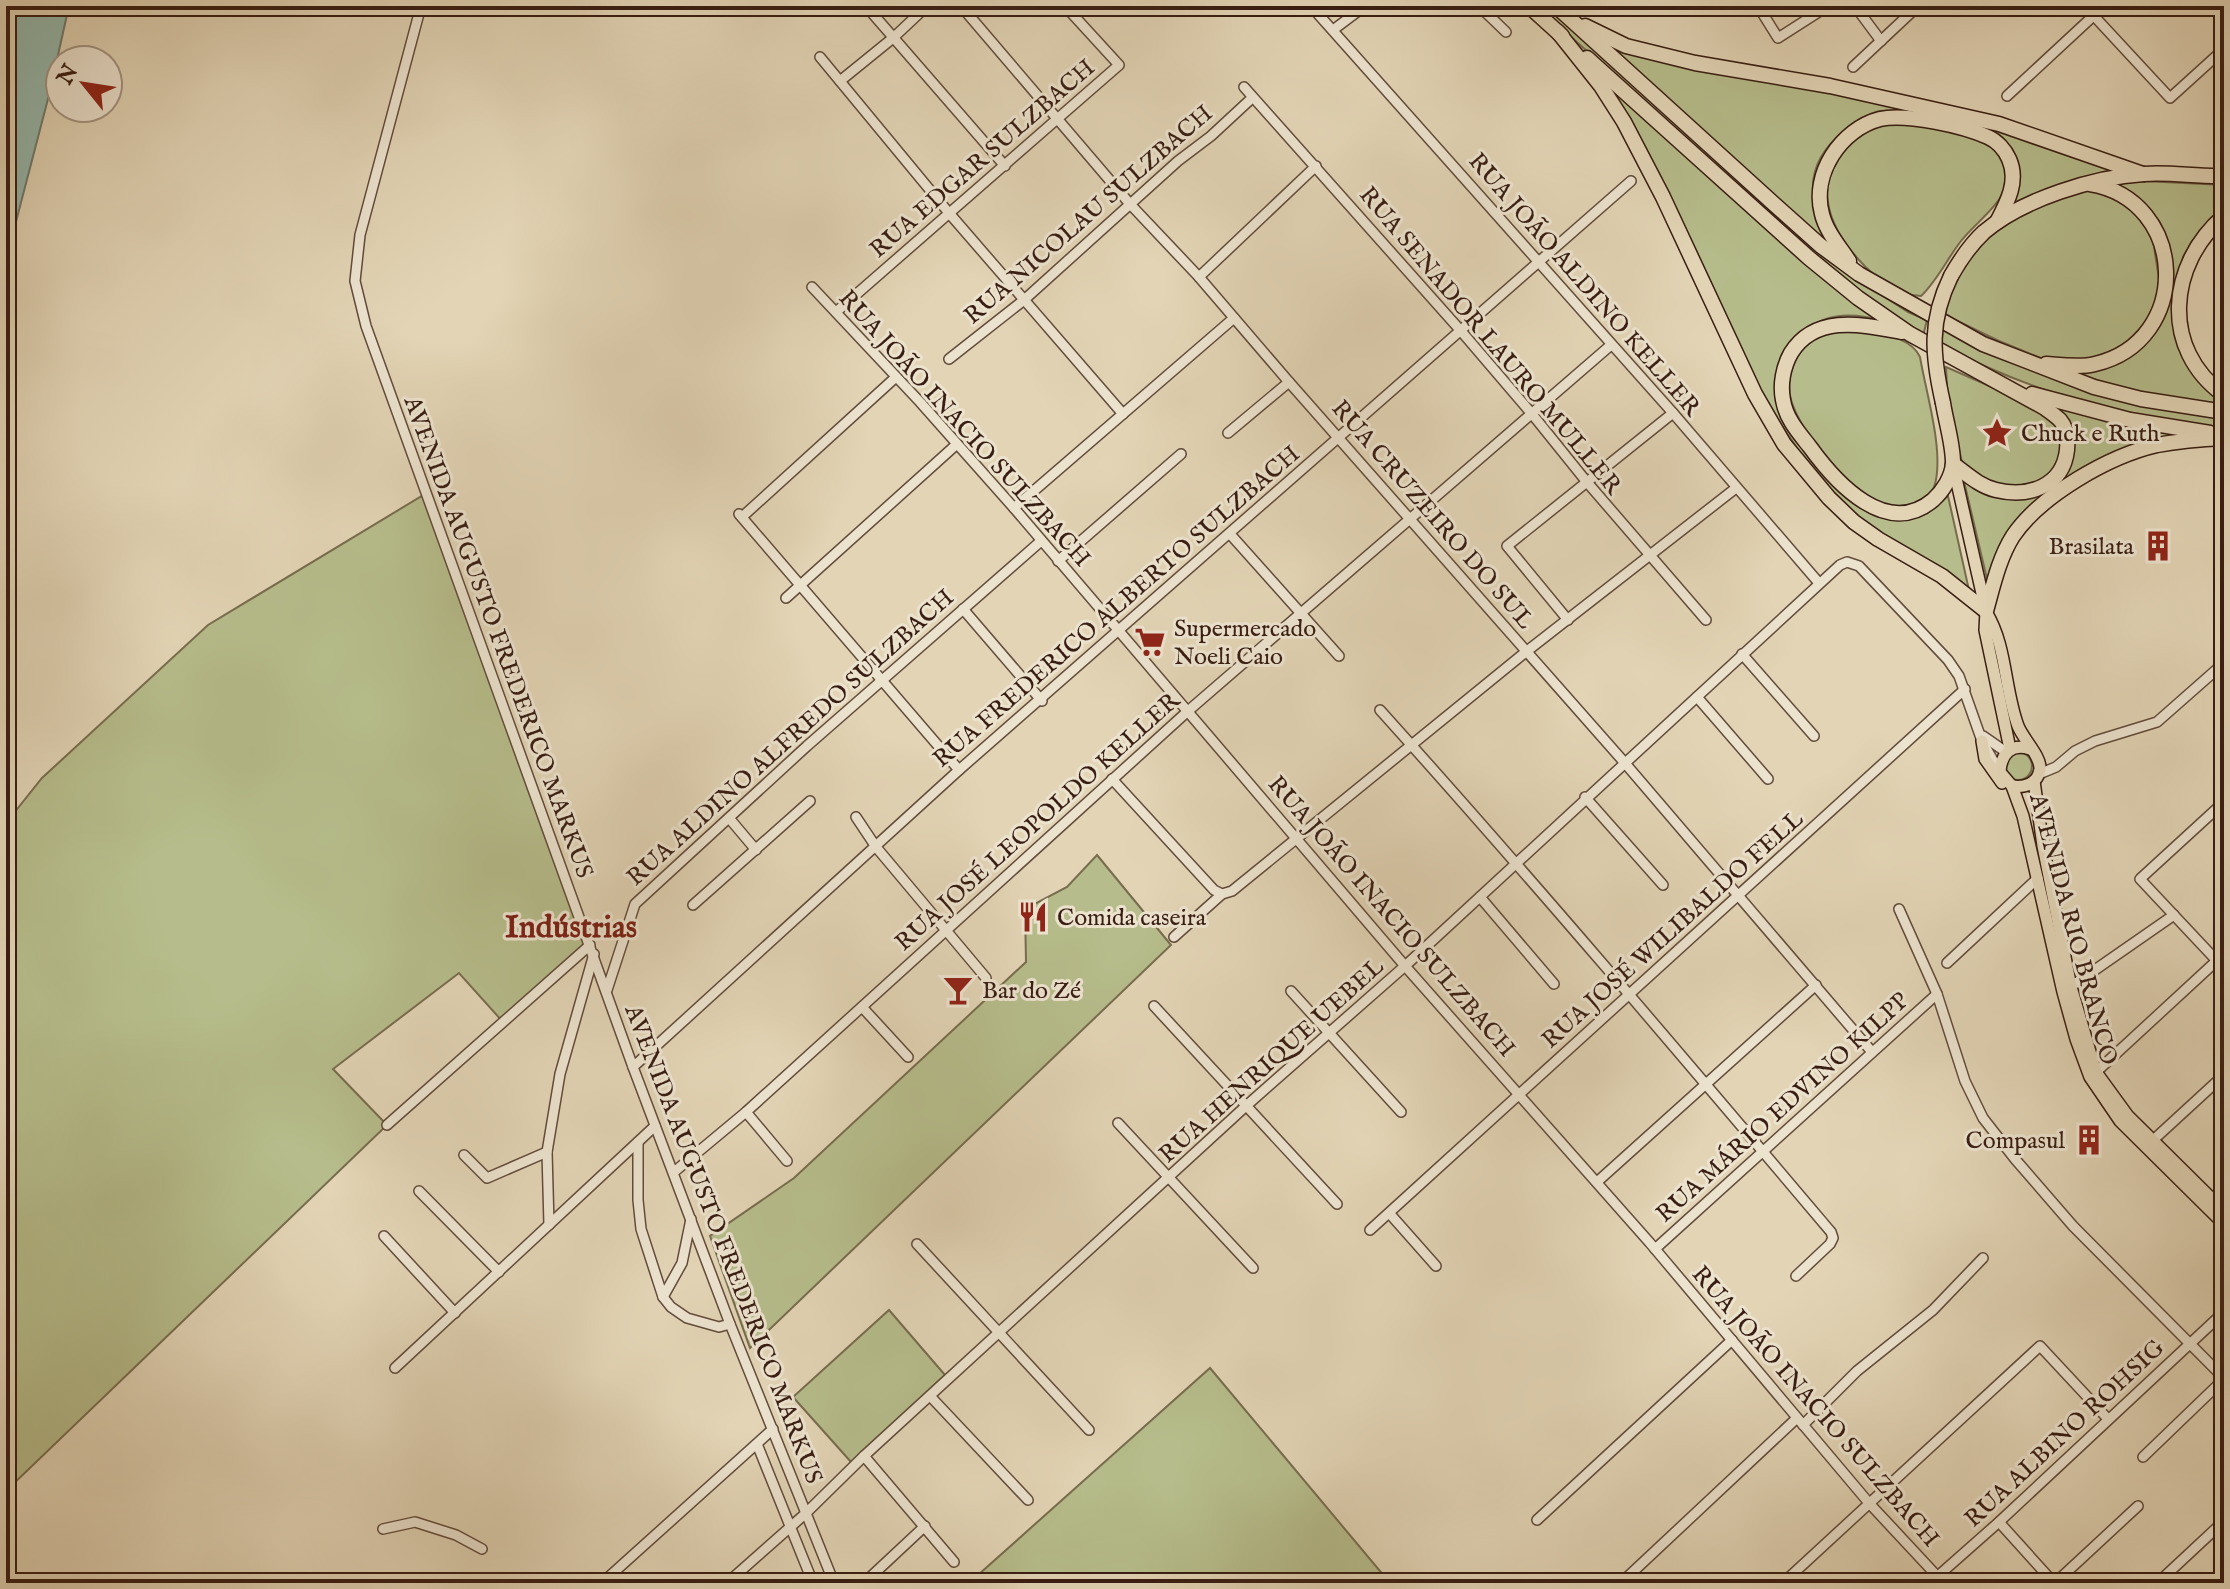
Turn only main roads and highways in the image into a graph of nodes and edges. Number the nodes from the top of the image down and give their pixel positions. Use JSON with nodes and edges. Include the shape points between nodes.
{"nodes":[{"id":1,"x":1529,"y":6,"type":"edge"},
{"id":2,"x":1556,"y":6,"type":"edge"},
{"id":3,"x":1568,"y":17,"type":"junction"},
{"id":4,"x":1558,"y":32,"type":"junction"},
{"id":5,"x":2143,"y":174,"type":"junction"},
{"id":6,"x":2224,"y":176,"type":"edge"},
{"id":7,"x":2090,"y":184,"type":"junction"},
{"id":8,"x":2224,"y":216,"type":"edge"},
{"id":9,"x":1997,"y":222,"type":"junction"},
{"id":10,"x":1859,"y":274,"type":"junction"},
{"id":11,"x":1910,"y":334,"type":"junction"},
{"id":12,"x":2027,"y":361,"type":"junction"},
{"id":13,"x":2016,"y":390,"type":"junction"},
{"id":14,"x":2224,"y":395,"type":"edge"},
{"id":15,"x":2224,"y":412,"type":"edge"},
{"id":16,"x":2224,"y":436,"type":"edge"},
{"id":17,"x":1953,"y":464,"type":"junction"},
{"id":18,"x":1986,"y":611,"type":"junction"},
{"id":19,"x":1981,"y":737,"type":"road end"},
{"id":20,"x":2030,"y":749,"type":"junction"},
{"id":21,"x":2008,"y":750,"type":"junction"},
{"id":22,"x":2037,"y":777,"type":"junction"},
{"id":23,"x":2012,"y":786,"type":"junction"},
{"id":24,"x":2017,"y":802,"type":"junction"},
{"id":25,"x":2067,"y":990,"type":"junction"},
{"id":26,"x":2148,"y":1145,"type":"junction"},
{"id":27,"x":2224,"y":1211,"type":"edge"},
{"id":28,"x":2224,"y":1224,"type":"edge"}],
"edges":[{"from":1,"to":4,"type":"highway"},
{"from":2,"to":3,"type":"highway"},
{"from":3,"to":5,"type":"highway","via":[[1626,46],[1999,124]]},
{"from":3,"to":10,"type":"highway","via":[[1785,214]]},
{"from":4,"to":11,"type":"highway","via":[[1809,258]]},
{"from":4,"to":18,"type":"highway","via":[[1624,122],[1784,444],[1854,522],[1932,569]]},
{"from":5,"to":6,"type":"highway"},
{"from":5,"to":7,"type":"highway"},
{"from":7,"to":9,"type":"highway"},
{"from":7,"to":12,"type":"highway","via":[[2127,198],[2157,232],[2167,269],[2162,305],[2141,338],[2112,358],[2081,366]]},
{"from":8,"to":14,"type":"highway","via":[[2207,230],[2190,257],[2178,306],[2192,361]]},
{"from":9,"to":10,"type":"highway","via":[[2009,199],[2012,171],[1991,138],[1919,121],[1883,118],[1869,123],[1833,154],[1820,190],[1827,228]]},
{"from":9,"to":17,"type":"highway","bridge":true,"via":[[1969,248],[1938,306],[1933,339]]},
{"from":10,"to":12,"type":"highway","via":[[1983,344]]},
{"from":11,"to":13,"type":"highway"},
{"from":11,"to":17,"type":"highway","via":[[1859,324],[1821,329],[1792,351],[1784,372],[1783,402],[1790,420],[1835,478],[1885,512],[1902,513],[1929,503],[1945,485]]},
{"from":12,"to":15,"type":"highway","via":[[2094,387]]},
{"from":13,"to":16,"type":"highway","via":[[2130,420]]},
{"from":13,"to":17,"type":"highway","via":[[2060,420],[2067,455],[2059,474],[2039,489],[2000,491]]},
{"from":16,"to":18,"type":"highway","via":[[2130,454],[2056,495],[2014,536]]},
{"from":17,"to":18,"type":"main road"},
{"from":18,"to":20,"type":"main road","name":"AVENIDA RIO BRANCO","via":[[1996,630],[2018,725]]},
{"from":18,"to":21,"type":"main road","name":"AVENIDA RIO BRANCO"},
{"from":19,"to":24,"type":"main road","via":[[1989,767]]},
{"from":20,"to":21,"type":"main road"},
{"from":20,"to":22,"type":"main road","name":"AVENIDA RIO BRANCO","via":[[2039,760]]},
{"from":21,"to":23,"type":"main road","name":"AVENIDA RIO BRANCO","via":[[2000,772]]},
{"from":22,"to":23,"type":"main road","name":"AVENIDA RIO BRANCO","via":[[2022,787]]},
{"from":22,"to":25,"type":"main road","name":"AVENIDA RIO BRANCO"},
{"from":23,"to":24,"type":"main road","name":"AVENIDA RIO BRANCO"},
{"from":24,"to":25,"type":"main road","name":"AVENIDA RIO BRANCO"},
{"from":25,"to":26,"type":"main road","name":"AVENIDA RIO BRANCO","via":[[2093,1074]]},
{"from":26,"to":27,"type":"main road","name":"AVENIDA RIO BRANCO"},
{"from":26,"to":28,"type":"main road","name":"AVENIDA RIO BRANCO"}]}
